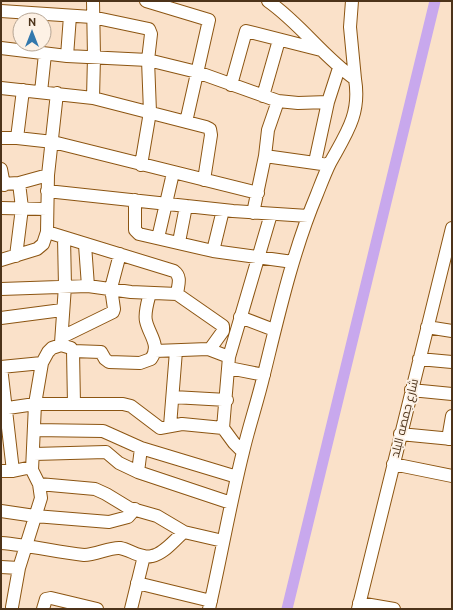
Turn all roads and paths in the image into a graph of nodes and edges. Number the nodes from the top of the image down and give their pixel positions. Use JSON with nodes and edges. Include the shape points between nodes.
{"nodes":[{"id":1,"x":93,"y":1,"type":"edge"},
{"id":2,"x":146,"y":1,"type":"edge"},
{"id":3,"x":268,"y":1,"type":"edge"},
{"id":4,"x":352,"y":1,"type":"edge"},
{"id":5,"x":1,"y":11,"type":"edge"},
{"id":6,"x":12,"y":14,"type":"edge"},
{"id":7,"x":52,"y":16,"type":"edge"},
{"id":8,"x":70,"y":16,"type":"junction"},
{"id":9,"x":92,"y":17,"type":"junction"},
{"id":10,"x":279,"y":40,"type":"junction"},
{"id":11,"x":1,"y":48,"type":"edge"},
{"id":12,"x":12,"y":48,"type":"edge"},
{"id":13,"x":321,"y":50,"type":"junction"},
{"id":14,"x":37,"y":52,"type":"edge"},
{"id":15,"x":45,"y":54,"type":"junction"},
{"id":16,"x":67,"y":56,"type":"junction"},
{"id":17,"x":94,"y":57,"type":"junction"},
{"id":18,"x":148,"y":60,"type":"junction"},
{"id":19,"x":339,"y":68,"type":"junction"},
{"id":20,"x":198,"y":72,"type":"junction"},
{"id":21,"x":355,"y":79,"type":"junction"},
{"id":22,"x":231,"y":85,"type":"junction"},
{"id":23,"x":1,"y":88,"type":"edge"},
{"id":24,"x":22,"y":90,"type":"junction"},
{"id":25,"x":41,"y":92,"type":"junction"},
{"id":26,"x":57,"y":93,"type":"junction"},
{"id":27,"x":263,"y":96,"type":"junction"},
{"id":28,"x":93,"y":98,"type":"junction"},
{"id":29,"x":278,"y":101,"type":"junction"},
{"id":30,"x":328,"y":102,"type":"junction"},
{"id":31,"x":150,"y":112,"type":"junction"},
{"id":32,"x":186,"y":122,"type":"junction"},
{"id":33,"x":1,"y":138,"type":"edge"},
{"id":34,"x":17,"y":138,"type":"junction"},
{"id":35,"x":52,"y":142,"type":"junction"},
{"id":36,"x":265,"y":156,"type":"junction"},
{"id":37,"x":315,"y":162,"type":"junction"},
{"id":38,"x":141,"y":165,"type":"junction"},
{"id":39,"x":329,"y":165,"type":"junction"},
{"id":40,"x":1,"y":169,"type":"edge"},
{"id":41,"x":173,"y":173,"type":"junction"},
{"id":42,"x":48,"y":175,"type":"junction"},
{"id":43,"x":204,"y":180,"type":"junction"},
{"id":44,"x":19,"y":183,"type":"junction"},
{"id":45,"x":3,"y":184,"type":"edge"},
{"id":46,"x":47,"y":191,"type":"junction"},
{"id":47,"x":258,"y":193,"type":"junction"},
{"id":48,"x":135,"y":200,"type":"junction"},
{"id":49,"x":166,"y":203,"type":"junction"},
{"id":50,"x":186,"y":206,"type":"junction"},
{"id":51,"x":1,"y":208,"type":"edge"},
{"id":52,"x":22,"y":208,"type":"junction"},
{"id":53,"x":47,"y":209,"type":"junction"},
{"id":54,"x":223,"y":210,"type":"junction"},
{"id":55,"x":253,"y":213,"type":"junction"},
{"id":56,"x":271,"y":214,"type":"junction"},
{"id":57,"x":308,"y":216,"type":"junction"},
{"id":58,"x":452,"y":228,"type":"edge"},
{"id":59,"x":47,"y":232,"type":"junction"},
{"id":60,"x":64,"y":238,"type":"junction"},
{"id":61,"x":158,"y":238,"type":"junction"},
{"id":62,"x":179,"y":242,"type":"junction"},
{"id":63,"x":85,"y":245,"type":"junction"},
{"id":64,"x":449,"y":250,"type":"edge"},
{"id":65,"x":213,"y":251,"type":"junction"},
{"id":66,"x":120,"y":254,"type":"junction"},
{"id":67,"x":16,"y":256,"type":"junction"},
{"id":68,"x":259,"y":258,"type":"junction"},
{"id":69,"x":1,"y":260,"type":"edge"},
{"id":70,"x":293,"y":262,"type":"junction"},
{"id":71,"x":65,"y":286,"type":"junction"},
{"id":72,"x":88,"y":286,"type":"junction"},
{"id":73,"x":111,"y":288,"type":"junction"},
{"id":74,"x":1,"y":289,"type":"edge"},
{"id":75,"x":150,"y":293,"type":"junction"},
{"id":76,"x":177,"y":294,"type":"junction"},
{"id":77,"x":62,"y":310,"type":"junction"},
{"id":78,"x":240,"y":317,"type":"junction"},
{"id":79,"x":1,"y":318,"type":"edge"},
{"id":80,"x":427,"y":327,"type":"junction"},
{"id":81,"x":274,"y":330,"type":"junction"},
{"id":82,"x":452,"y":331,"type":"edge"},
{"id":83,"x":61,"y":341,"type":"junction"},
{"id":84,"x":210,"y":349,"type":"junction"},
{"id":85,"x":73,"y":351,"type":"junction"},
{"id":86,"x":155,"y":351,"type":"junction"},
{"id":87,"x":176,"y":351,"type":"junction"},
{"id":88,"x":419,"y":359,"type":"junction"},
{"id":89,"x":452,"y":362,"type":"edge"},
{"id":90,"x":42,"y":363,"type":"junction"},
{"id":91,"x":229,"y":363,"type":"junction"},
{"id":92,"x":1,"y":367,"type":"edge"},
{"id":93,"x":264,"y":375,"type":"junction"},
{"id":94,"x":411,"y":390,"type":"junction"},
{"id":95,"x":452,"y":394,"type":"edge"},
{"id":96,"x":173,"y":397,"type":"junction"},
{"id":97,"x":227,"y":400,"type":"junction"},
{"id":98,"x":35,"y":404,"type":"junction"},
{"id":99,"x":74,"y":404,"type":"junction"},
{"id":100,"x":3,"y":408,"type":"edge"},
{"id":101,"x":452,"y":416,"type":"edge"},
{"id":102,"x":170,"y":426,"type":"junction"},
{"id":103,"x":223,"y":428,"type":"junction"},
{"id":104,"x":89,"y":429,"type":"junction"},
{"id":105,"x":34,"y":430,"type":"junction"},
{"id":106,"x":400,"y":434,"type":"junction"},
{"id":107,"x":450,"y":439,"type":"edge"},
{"id":108,"x":141,"y":448,"type":"junction"},
{"id":109,"x":88,"y":452,"type":"junction"},
{"id":110,"x":243,"y":452,"type":"junction"},
{"id":111,"x":34,"y":454,"type":"junction"},
{"id":112,"x":393,"y":464,"type":"junction"},
{"id":113,"x":32,"y":467,"type":"junction"},
{"id":114,"x":7,"y":471,"type":"edge"},
{"id":115,"x":138,"y":472,"type":"junction"},
{"id":116,"x":452,"y":476,"type":"edge"},
{"id":117,"x":237,"y":477,"type":"junction"},
{"id":118,"x":39,"y":484,"type":"junction"},
{"id":119,"x":231,"y":503,"type":"junction"},
{"id":120,"x":135,"y":510,"type":"junction"},
{"id":121,"x":1,"y":511,"type":"edge"},
{"id":122,"x":35,"y":516,"type":"junction"},
{"id":123,"x":184,"y":532,"type":"junction"},
{"id":124,"x":223,"y":542,"type":"junction"},
{"id":125,"x":1,"y":543,"type":"edge"},
{"id":126,"x":26,"y":545,"type":"junction"},
{"id":127,"x":144,"y":556,"type":"junction"},
{"id":128,"x":1,"y":567,"type":"edge"},
{"id":129,"x":19,"y":568,"type":"junction"},
{"id":130,"x":137,"y":583,"type":"junction"},
{"id":131,"x":210,"y":605,"type":"edge"},
{"id":132,"x":358,"y":606,"type":"edge"},
{"id":133,"x":8,"y":607,"type":"edge"},
{"id":134,"x":82,"y":607,"type":"edge"},
{"id":135,"x":43,"y":609,"type":"edge"},
{"id":136,"x":97,"y":609,"type":"edge"},
{"id":137,"x":131,"y":609,"type":"edge"},
{"id":138,"x":394,"y":609,"type":"edge"}],
"edges":[{"from":1,"to":9,"type":"street"},
{"from":2,"to":20,"type":"street","via":[[209,20]]},
{"from":3,"to":13,"type":"street","via":[[288,16]]},
{"from":4,"to":21,"type":"street","via":[[350,27]]},
{"from":5,"to":6,"type":"street"},
{"from":7,"to":8,"type":"street"},
{"from":8,"to":9,"type":"street"},
{"from":8,"to":16,"type":"street"},
{"from":9,"to":17,"type":"street"},
{"from":9,"to":18,"type":"street","via":[[149,29],[151,34]]},
{"from":10,"to":13,"type":"street"},
{"from":10,"to":22,"type":"street","via":[[246,31]]},
{"from":10,"to":27,"type":"street"},
{"from":11,"to":12,"type":"street"},
{"from":13,"to":19,"type":"street"},
{"from":14,"to":15,"type":"street"},
{"from":15,"to":16,"type":"street"},
{"from":15,"to":25,"type":"street"},
{"from":16,"to":17,"type":"street"},
{"from":17,"to":18,"type":"street"},
{"from":17,"to":28,"type":"street"},
{"from":18,"to":20,"type":"street"},
{"from":18,"to":31,"type":"street"},
{"from":19,"to":21,"type":"street"},
{"from":19,"to":30,"type":"street"},
{"from":20,"to":22,"type":"street"},
{"from":20,"to":32,"type":"street"},
{"from":21,"to":39,"type":"street","via":[[358,93],[353,118]]},
{"from":22,"to":27,"type":"street"},
{"from":23,"to":24,"type":"street"},
{"from":24,"to":25,"type":"street"},
{"from":24,"to":34,"type":"street"},
{"from":25,"to":26,"type":"street"},
{"from":26,"to":28,"type":"street"},
{"from":26,"to":35,"type":"street"},
{"from":27,"to":29,"type":"street"},
{"from":28,"to":31,"type":"street"},
{"from":29,"to":30,"type":"street"},
{"from":29,"to":36,"type":"street","via":[[270,123]]},
{"from":30,"to":37,"type":"street"},
{"from":31,"to":32,"type":"street"},
{"from":31,"to":38,"type":"street"},
{"from":32,"to":43,"type":"street","via":[[210,129]]},
{"from":33,"to":34,"type":"street"},
{"from":34,"to":35,"type":"street"},
{"from":35,"to":38,"type":"street"},
{"from":35,"to":42,"type":"street"},
{"from":36,"to":37,"type":"street"},
{"from":36,"to":47,"type":"street"},
{"from":37,"to":39,"type":"street"},
{"from":38,"to":41,"type":"street"},
{"from":39,"to":57,"type":"street"},
{"from":40,"to":45,"type":"street"},
{"from":41,"to":43,"type":"street"},
{"from":41,"to":49,"type":"street"},
{"from":42,"to":44,"type":"street"},
{"from":42,"to":46,"type":"street"},
{"from":43,"to":47,"type":"street"},
{"from":44,"to":45,"type":"street"},
{"from":44,"to":52,"type":"street"},
{"from":46,"to":48,"type":"street"},
{"from":46,"to":53,"type":"street"},
{"from":47,"to":55,"type":"street"},
{"from":48,"to":49,"type":"street"},
{"from":48,"to":61,"type":"street","via":[[136,232]]},
{"from":49,"to":50,"type":"street"},
{"from":49,"to":61,"type":"street"},
{"from":50,"to":54,"type":"street"},
{"from":50,"to":62,"type":"street"},
{"from":51,"to":52,"type":"street"},
{"from":52,"to":53,"type":"street"},
{"from":52,"to":67,"type":"street"},
{"from":53,"to":59,"type":"street"},
{"from":54,"to":55,"type":"street"},
{"from":54,"to":65,"type":"street"},
{"from":55,"to":56,"type":"street"},
{"from":56,"to":57,"type":"street"},
{"from":56,"to":68,"type":"street"},
{"from":57,"to":70,"type":"street"},
{"from":58,"to":64,"type":"street","name":"شارع جمصه البلد"},
{"from":59,"to":60,"type":"street"},
{"from":59,"to":67,"type":"street","via":[[42,246]]},
{"from":60,"to":63,"type":"street"},
{"from":60,"to":71,"type":"street"},
{"from":61,"to":62,"type":"street"},
{"from":62,"to":65,"type":"street"},
{"from":63,"to":66,"type":"street"},
{"from":63,"to":72,"type":"street"},
{"from":64,"to":80,"type":"street","name":"شارع جمصه البلد"},
{"from":65,"to":68,"type":"street"},
{"from":66,"to":73,"type":"street"},
{"from":66,"to":76,"type":"street","via":[[177,273]]},
{"from":67,"to":69,"type":"street"},
{"from":68,"to":70,"type":"street"},
{"from":68,"to":78,"type":"street"},
{"from":70,"to":81,"type":"street"},
{"from":71,"to":72,"type":"street"},
{"from":71,"to":74,"type":"street"},
{"from":71,"to":77,"type":"street"},
{"from":72,"to":73,"type":"street"},
{"from":73,"to":75,"type":"street"},
{"from":73,"to":83,"type":"street","via":[[113,312]]},
{"from":75,"to":76,"type":"street"},
{"from":75,"to":86,"type":"street","via":[[146,319],[154,339]]},
{"from":76,"to":84,"type":"street","via":[[223,326],[224,331]]},
{"from":77,"to":79,"type":"street"},
{"from":77,"to":83,"type":"street"},
{"from":78,"to":81,"type":"street"},
{"from":78,"to":91,"type":"street"},
{"from":80,"to":82,"type":"street"},
{"from":80,"to":88,"type":"street","name":"شارع جمصه البلد"},
{"from":81,"to":93,"type":"street"},
{"from":83,"to":85,"type":"street"},
{"from":83,"to":90,"type":"street","via":[[50,349]]},
{"from":84,"to":87,"type":"street"},
{"from":84,"to":91,"type":"street"},
{"from":85,"to":86,"type":"street","via":[[100,352],[109,362],[140,363],[151,359]]},
{"from":85,"to":99,"type":"street"},
{"from":86,"to":87,"type":"street"},
{"from":87,"to":96,"type":"street"},
{"from":88,"to":89,"type":"street"},
{"from":88,"to":94,"type":"street","name":"شارع جمصه البلد"},
{"from":90,"to":92,"type":"street"},
{"from":90,"to":98,"type":"street"},
{"from":91,"to":93,"type":"street"},
{"from":91,"to":97,"type":"street"},
{"from":92,"to":100,"type":"street"},
{"from":93,"to":110,"type":"street"},
{"from":94,"to":95,"type":"street"},
{"from":94,"to":106,"type":"street","name":"شارع جمصه البلد"},
{"from":96,"to":97,"type":"street"},
{"from":96,"to":102,"type":"street"},
{"from":97,"to":103,"type":"street"},
{"from":98,"to":99,"type":"street"},
{"from":98,"to":100,"type":"street"},
{"from":98,"to":105,"type":"street"},
{"from":99,"to":102,"type":"street","via":[[127,404],[156,426]]},
{"from":100,"to":114,"type":"street"},
{"from":101,"to":107,"type":"street"},
{"from":102,"to":103,"type":"street","via":[[182,424]]},
{"from":103,"to":110,"type":"street"},
{"from":104,"to":105,"type":"street"},
{"from":104,"to":108,"type":"street","via":[[103,431]]},
{"from":104,"to":109,"type":"street"},
{"from":105,"to":111,"type":"street"},
{"from":106,"to":107,"type":"street"},
{"from":106,"to":112,"type":"street","name":"شارع جمصه البلد"},
{"from":108,"to":115,"type":"street"},
{"from":108,"to":117,"type":"street"},
{"from":109,"to":111,"type":"street"},
{"from":109,"to":115,"type":"street","via":[[110,454],[119,463]]},
{"from":110,"to":117,"type":"street"},
{"from":111,"to":113,"type":"street"},
{"from":112,"to":116,"type":"street"},
{"from":112,"to":132,"type":"street","name":"شارع جمصه البلد"},
{"from":113,"to":114,"type":"street"},
{"from":113,"to":118,"type":"street"},
{"from":115,"to":119,"type":"street"},
{"from":117,"to":119,"type":"street"},
{"from":118,"to":120,"type":"street","via":[[95,489]]},
{"from":118,"to":122,"type":"street","via":[[41,498]]},
{"from":119,"to":124,"type":"street"},
{"from":120,"to":122,"type":"street","via":[[128,517],[114,522]]},
{"from":120,"to":123,"type":"street","via":[[150,512]]},
{"from":121,"to":122,"type":"street"},
{"from":122,"to":126,"type":"street"},
{"from":123,"to":124,"type":"street"},
{"from":123,"to":127,"type":"street","via":[[158,554]]},
{"from":124,"to":131,"type":"street"},
{"from":125,"to":126,"type":"street"},
{"from":126,"to":127,"type":"street","via":[[84,555],[118,548]]},
{"from":126,"to":129,"type":"street"},
{"from":127,"to":130,"type":"street"},
{"from":128,"to":129,"type":"street"},
{"from":129,"to":133,"type":"street"},
{"from":130,"to":131,"type":"street"},
{"from":130,"to":137,"type":"street"},
{"from":132,"to":138,"type":"street"},
{"from":134,"to":135,"type":"street","via":[[48,598],[44,601]]},
{"from":134,"to":136,"type":"street"}]}
